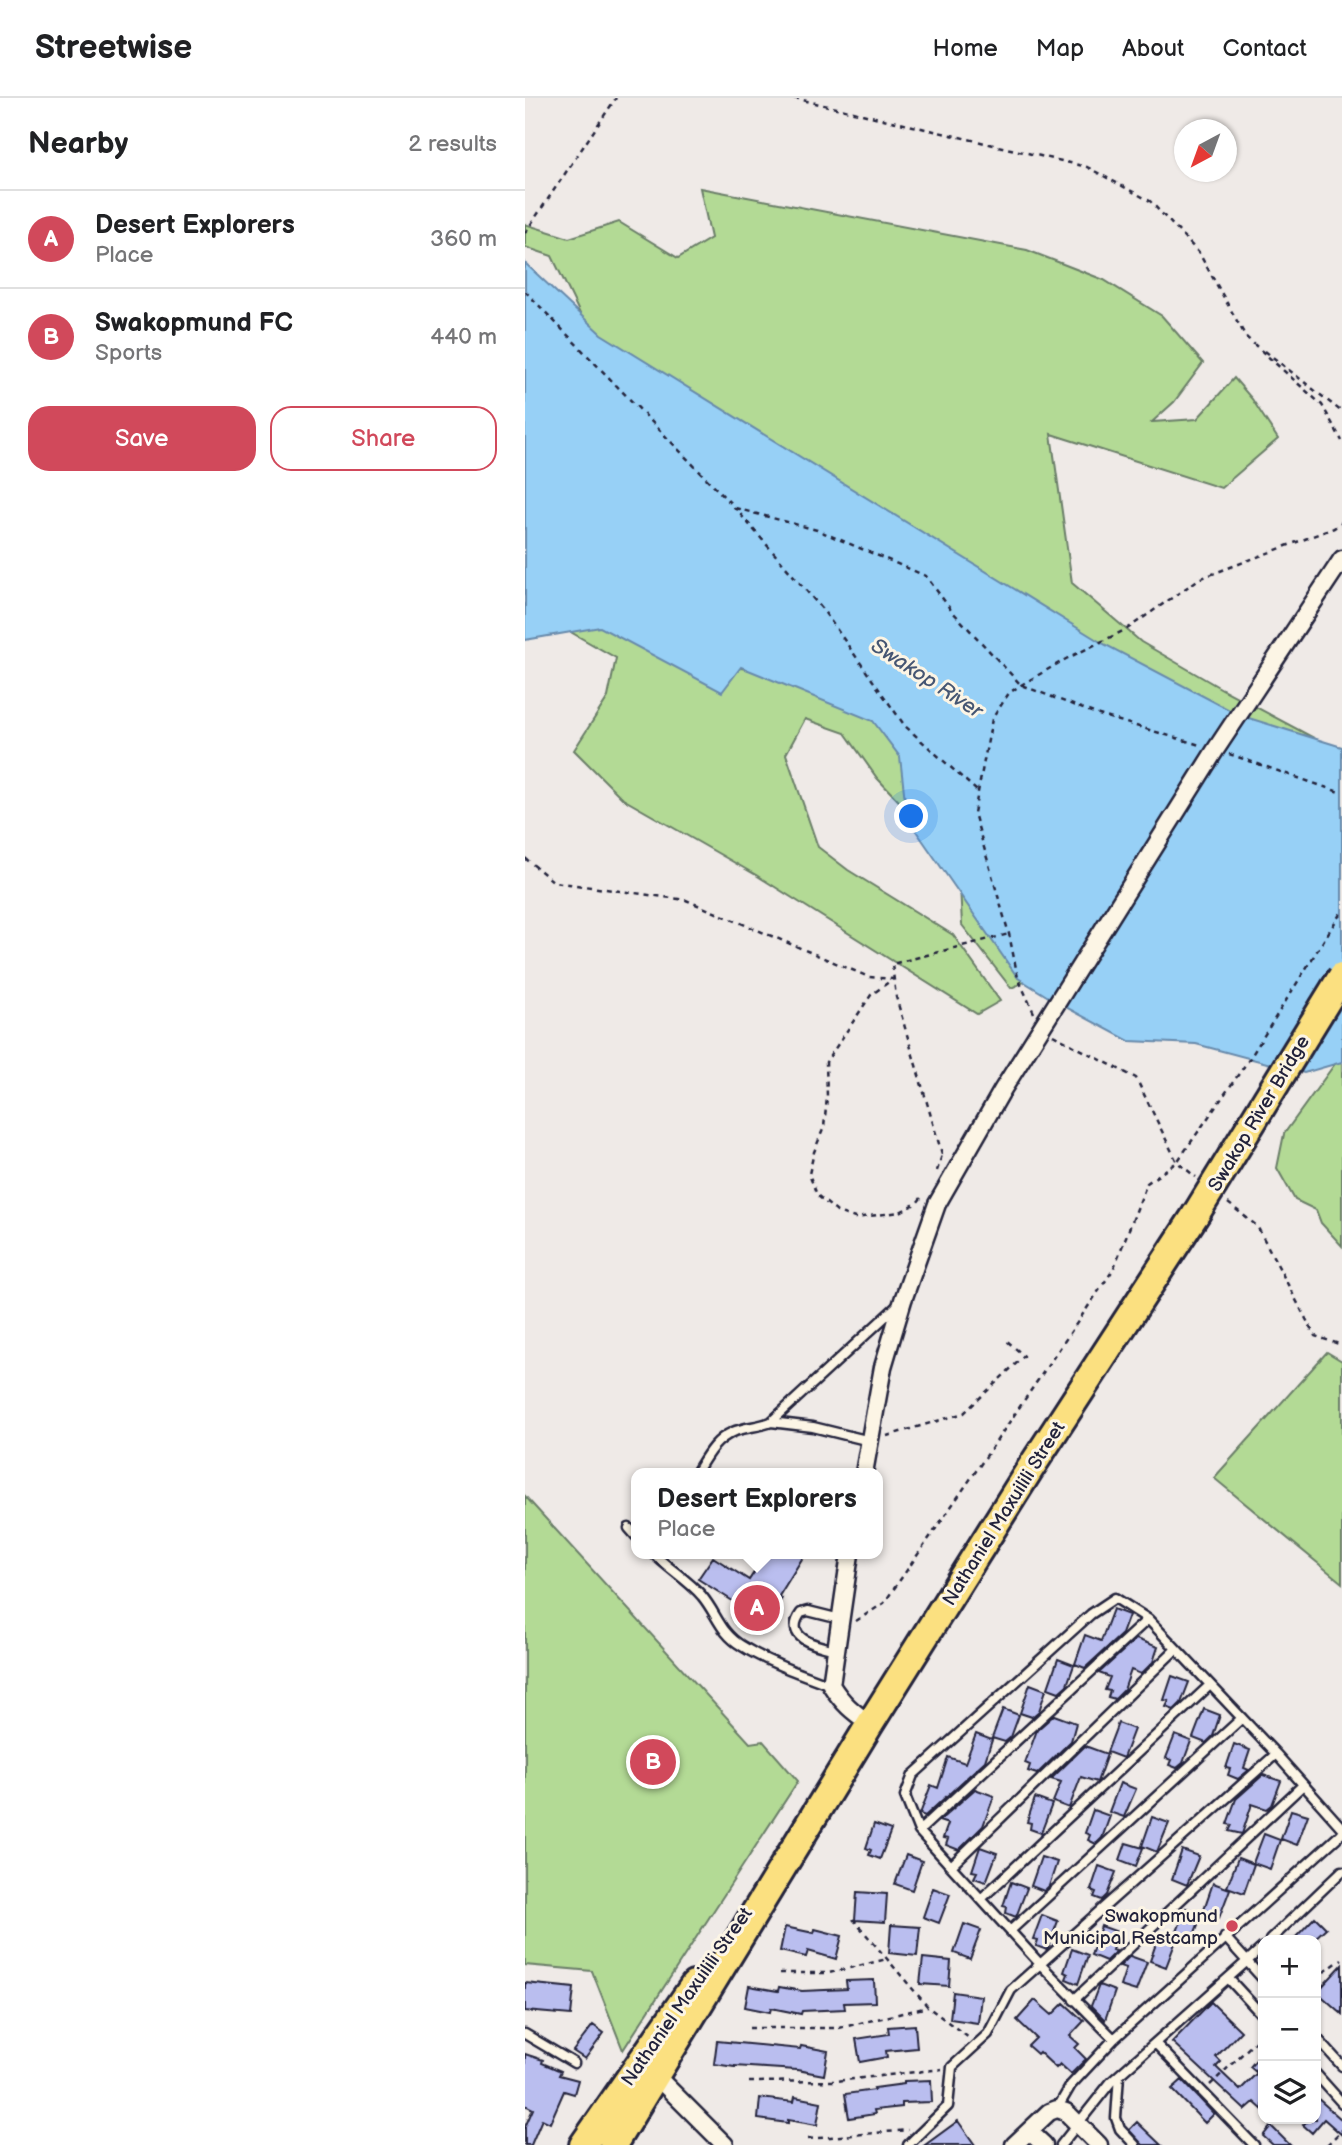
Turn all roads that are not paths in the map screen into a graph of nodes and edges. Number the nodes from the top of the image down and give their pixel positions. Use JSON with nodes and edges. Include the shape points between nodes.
{"nodes":[{"id":1,"x":1342,"y":559,"type":"edge"},
{"id":2,"x":1342,"y":976,"type":"edge"},
{"id":3,"x":1196,"y":1214,"type":"joint"},
{"id":4,"x":903,"y":1300,"type":"junction"},
{"id":5,"x":771,"y":1422,"type":"junction"},
{"id":6,"x":870,"y":1441,"type":"junction"},
{"id":7,"x":699,"y":1468,"type":"edge"},
{"id":8,"x":865,"y":1468,"type":"edge"},
{"id":9,"x":629,"y":1528,"type":"dead end"},
{"id":10,"x":631,"y":1530,"type":"edge"},
{"id":11,"x":659,"y":1559,"type":"edge"},
{"id":12,"x":849,"y":1559,"type":"edge"},
{"id":13,"x":1147,"y":1619,"type":"junction"},
{"id":14,"x":839,"y":1626,"type":"junction"},
{"id":15,"x":1177,"y":1649,"type":"junction"},
{"id":16,"x":836,"y":1650,"type":"junction"},
{"id":17,"x":831,"y":1685,"type":"junction"},
{"id":18,"x":1210,"y":1685,"type":"junction"},
{"id":19,"x":1242,"y":1718,"type":"junction"},
{"id":20,"x":870,"y":1724,"type":"junction"},
{"id":21,"x":1276,"y":1754,"type":"junction"},
{"id":22,"x":1303,"y":1784,"type":"junction"},
{"id":23,"x":1342,"y":1830,"type":"edge"},
{"id":24,"x":919,"y":1831,"type":"junction"},
{"id":25,"x":951,"y":1866,"type":"junction"},
{"id":26,"x":1342,"y":1871,"type":"edge"},
{"id":27,"x":981,"y":1899,"type":"junction"},
{"id":28,"x":1010,"y":1931,"type":"junction"},
{"id":29,"x":1275,"y":1935,"type":"edge"},
{"id":30,"x":1225,"y":1937,"type":"junction"},
{"id":31,"x":1258,"y":1952,"type":"edge"},
{"id":32,"x":1248,"y":1962,"type":"junction"},
{"id":33,"x":1041,"y":1965,"type":"junction"},
{"id":34,"x":1258,"y":1973,"type":"edge"},
{"id":35,"x":1229,"y":1979,"type":"junction"},
{"id":36,"x":1075,"y":2000,"type":"junction"},
{"id":37,"x":1258,"y":2011,"type":"edge"},
{"id":38,"x":525,"y":2034,"type":"edge"},
{"id":39,"x":1114,"y":2039,"type":"junction"},
{"id":40,"x":1155,"y":2043,"type":"junction"},
{"id":41,"x":1321,"y":2043,"type":"edge"},
{"id":42,"x":574,"y":2063,"type":"dead end"},
{"id":43,"x":1342,"y":2066,"type":"edge"},
{"id":44,"x":648,"y":2069,"type":"junction"},
{"id":45,"x":1119,"y":2075,"type":"junction"},
{"id":46,"x":1321,"y":2080,"type":"edge"},
{"id":47,"x":1342,"y":2103,"type":"edge"},
{"id":48,"x":1058,"y":2109,"type":"junction"},
{"id":49,"x":1077,"y":2123,"type":"junction"},
{"id":50,"x":1028,"y":2131,"type":"junction"},
{"id":51,"x":583,"y":2145,"type":"edge"},
{"id":52,"x":613,"y":2145,"type":"edge"},
{"id":53,"x":725,"y":2145,"type":"edge"},
{"id":54,"x":908,"y":2145,"type":"edge"},
{"id":55,"x":1014,"y":2145,"type":"edge"},
{"id":56,"x":1044,"y":2145,"type":"edge"},
{"id":57,"x":1061,"y":2145,"type":"edge"},
{"id":58,"x":1099,"y":2145,"type":"edge"},
{"id":59,"x":1135,"y":2145,"type":"edge"},
{"id":60,"x":1254,"y":2145,"type":"edge"}],
"edges":[{"from":1,"to":4,"type":"street","via":[[942,1179]]},
{"from":2,"to":3,"type":"highway","name":"Swakop River Bridge","bridge":true},
{"from":3,"to":20,"type":"highway","name":"Nathaniel Maxuilili Street"},
{"from":4,"to":5,"type":"lane"},
{"from":4,"to":6,"type":"street","via":[[883,1367]]},
{"from":5,"to":6,"type":"lane"},
{"from":5,"to":7,"type":"lane","via":[[734,1431],[714,1444]]},
{"from":6,"to":8,"type":"street"},
{"from":9,"to":10,"type":"lane"},
{"from":11,"to":17,"type":"lane","via":[[692,1585],[723,1631],[741,1646]]},
{"from":12,"to":14,"type":"street"},
{"from":13,"to":15,"type":"lane"},
{"from":13,"to":24,"type":"lane"},
{"from":13,"to":24,"type":"lane","via":[[1115,1598],[1091,1614],[913,1775],[905,1796]]},
{"from":14,"to":16,"type":"street"},
{"from":14,"to":16,"type":"lane","via":[[808,1611],[797,1617],[800,1638]]},
{"from":15,"to":18,"type":"lane"},
{"from":15,"to":25,"type":"lane"},
{"from":16,"to":17,"type":"street"},
{"from":17,"to":20,"type":"street","via":[[841,1702]]},
{"from":18,"to":19,"type":"lane"},
{"from":18,"to":27,"type":"lane"},
{"from":19,"to":21,"type":"lane"},
{"from":19,"to":28,"type":"lane"},
{"from":20,"to":44,"type":"highway","name":"Nathaniel Maxuilili Street"},
{"from":21,"to":22,"type":"lane"},
{"from":21,"to":33,"type":"lane"},
{"from":22,"to":23,"type":"lane"},
{"from":22,"to":36,"type":"lane"},
{"from":23,"to":30,"type":"lane"},
{"from":24,"to":25,"type":"lane"},
{"from":25,"to":27,"type":"lane"},
{"from":26,"to":29,"type":"lane"},
{"from":27,"to":28,"type":"lane"},
{"from":28,"to":33,"type":"lane"},
{"from":30,"to":32,"type":"lane"},
{"from":30,"to":39,"type":"lane"},
{"from":31,"to":32,"type":"lane"},
{"from":32,"to":34,"type":"lane"},
{"from":32,"to":35,"type":"lane"},
{"from":33,"to":36,"type":"lane"},
{"from":33,"to":54,"type":"lane","via":[[1011,1990],[988,2034],[952,2067],[948,2106]]},
{"from":35,"to":37,"type":"lane"},
{"from":35,"to":40,"type":"lane"},
{"from":36,"to":39,"type":"lane"},
{"from":38,"to":42,"type":"lane"},
{"from":39,"to":48,"type":"lane","via":[[1071,2085]]},
{"from":40,"to":45,"type":"lane"},
{"from":40,"to":60,"type":"lane"},
{"from":41,"to":43,"type":"lane"},
{"from":44,"to":51,"type":"highway","name":"Nathaniel Maxuilili Street"},
{"from":44,"to":52,"type":"highway","name":"Nathaniel Maxuilili Street"},
{"from":44,"to":53,"type":"street"},
{"from":45,"to":49,"type":"lane"},
{"from":45,"to":59,"type":"lane","via":[[1116,2118]]},
{"from":46,"to":47,"type":"lane"},
{"from":48,"to":49,"type":"street"},
{"from":48,"to":50,"type":"street"},
{"from":49,"to":57,"type":"lane"},
{"from":49,"to":58,"type":"street"},
{"from":50,"to":55,"type":"street"},
{"from":50,"to":56,"type":"street"}]}
